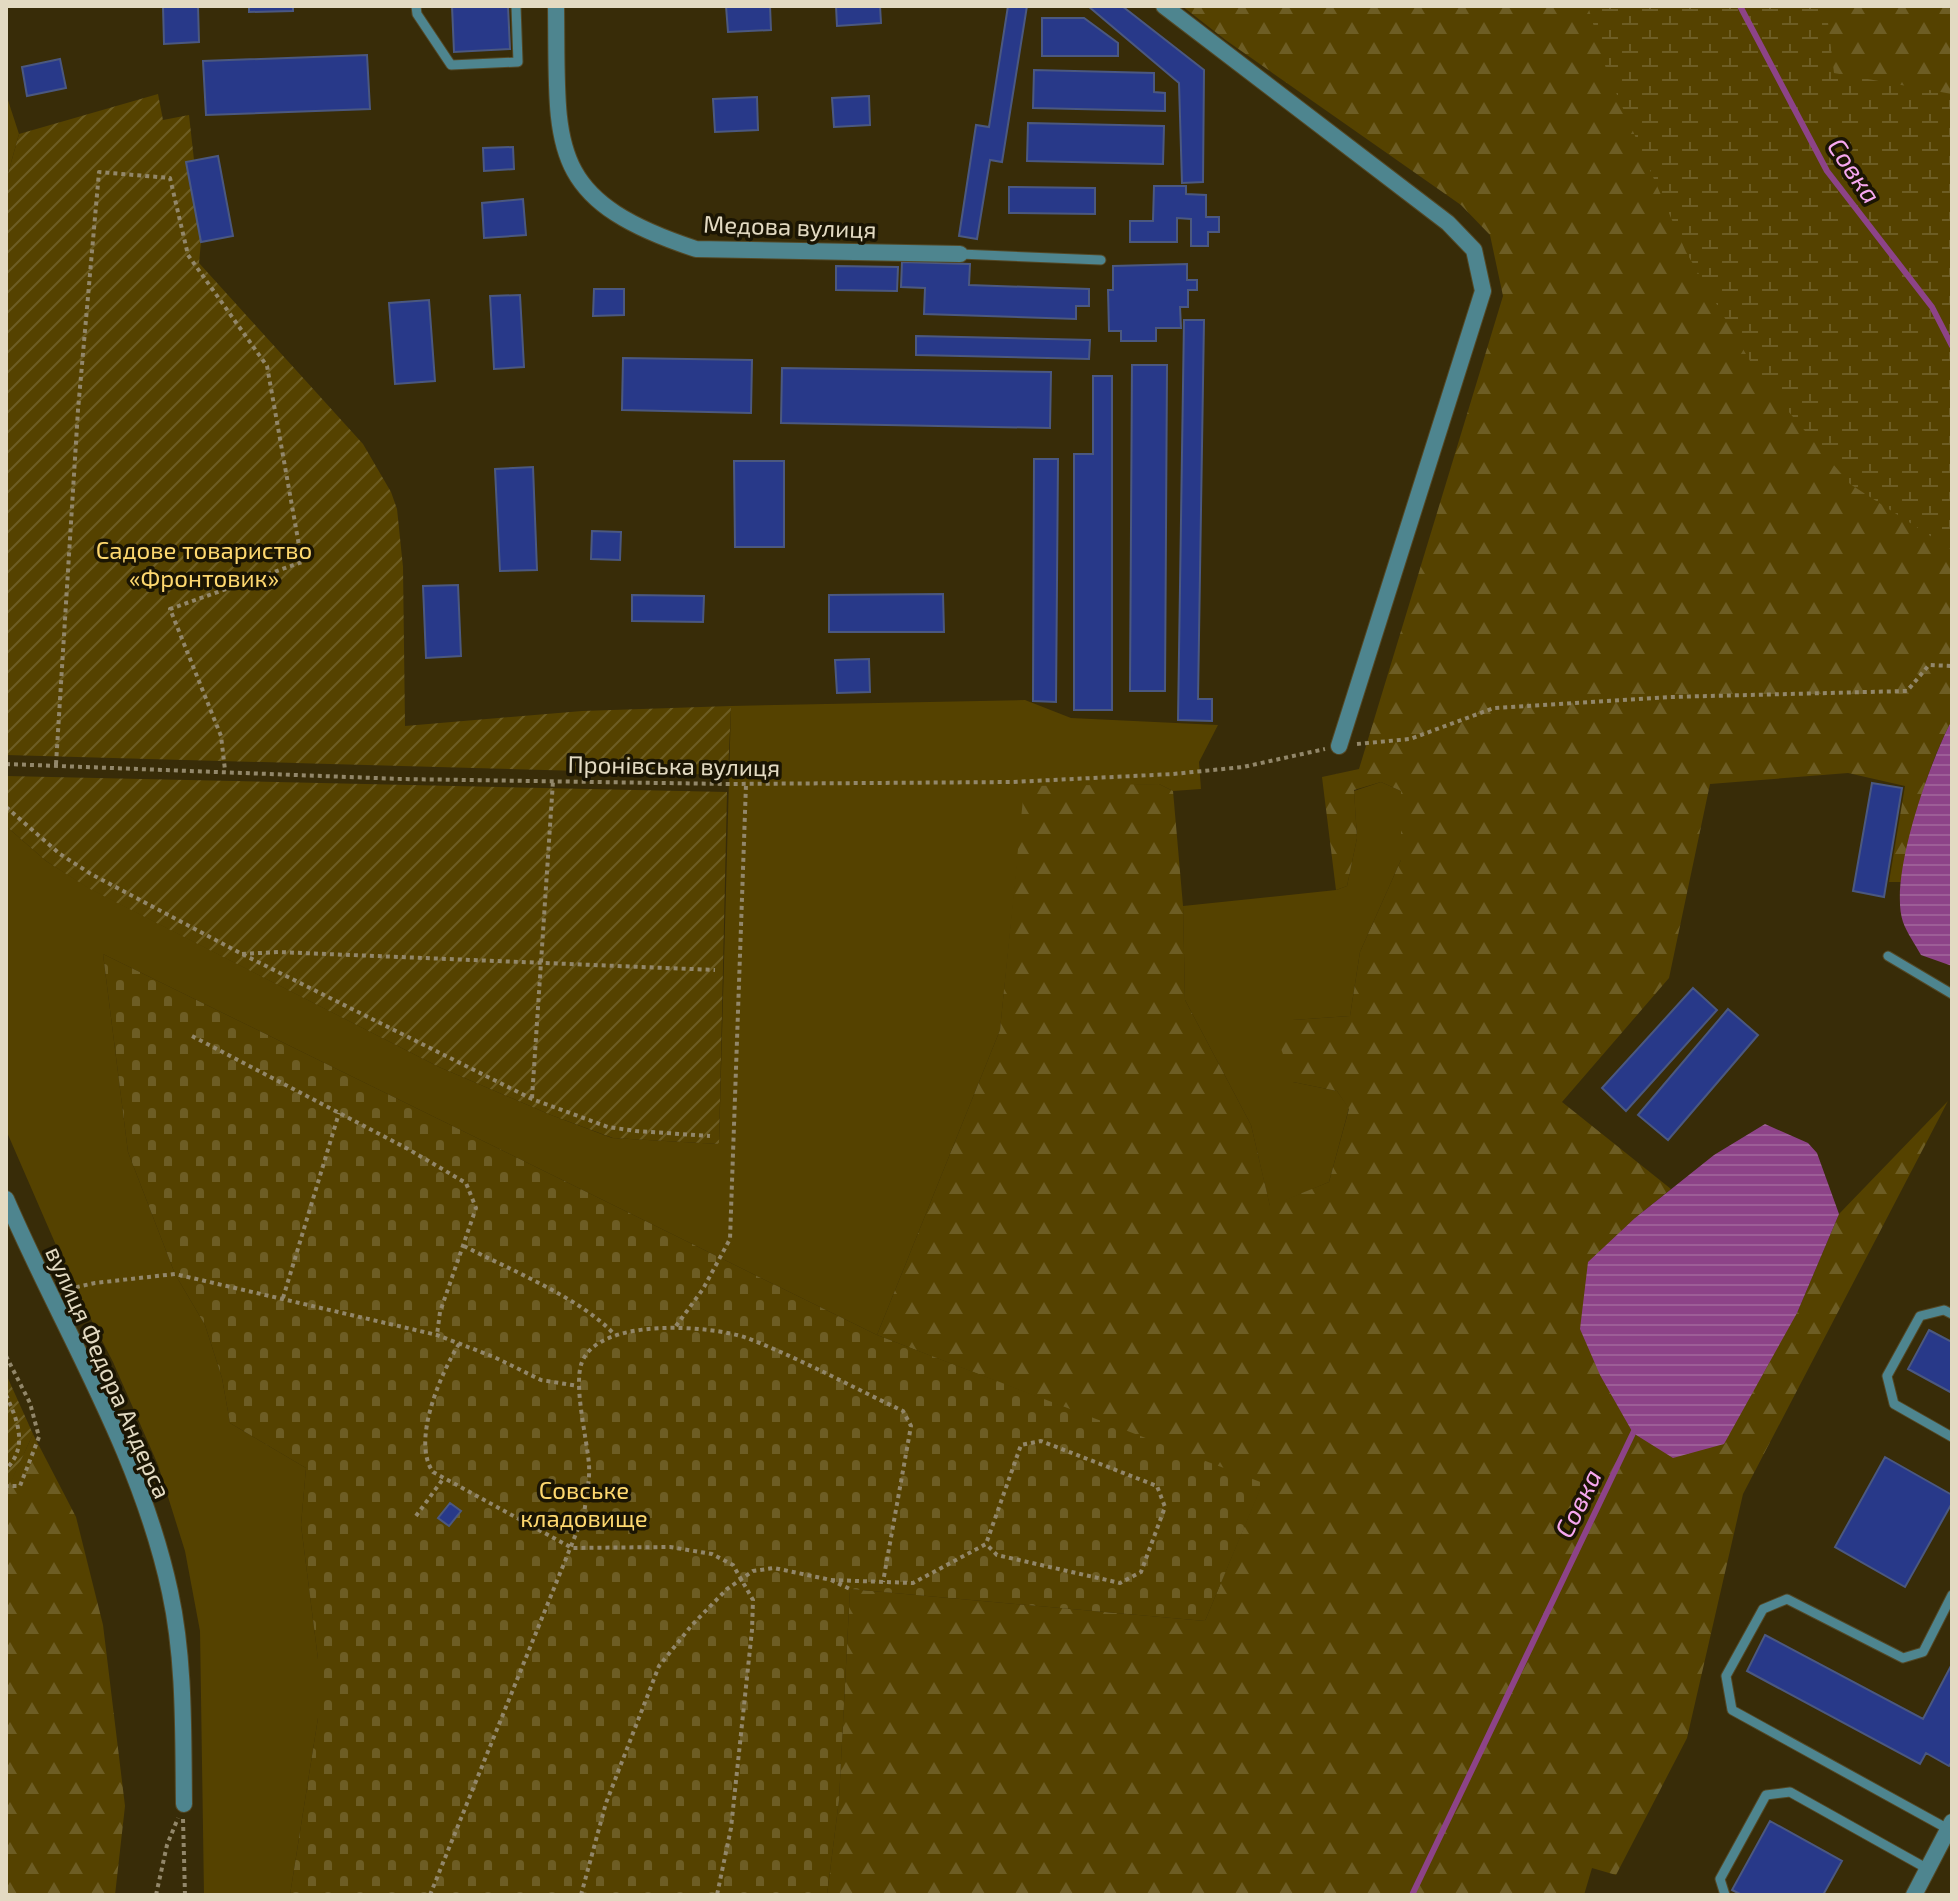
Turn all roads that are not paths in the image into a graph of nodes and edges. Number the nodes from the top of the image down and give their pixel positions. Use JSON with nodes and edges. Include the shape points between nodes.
{"nodes":[{"id":1,"x":416,"y":6,"type":"edge"},
{"id":2,"x":516,"y":6,"type":"edge"},
{"id":3,"x":556,"y":6,"type":"edge"},
{"id":4,"x":1164,"y":6,"type":"edge"},
{"id":5,"x":960,"y":254,"type":"joint"},
{"id":6,"x":1101,"y":260,"type":"dead end"},
{"id":7,"x":1339,"y":746,"type":"road end"},
{"id":8,"x":1888,"y":956,"type":"dead end"},
{"id":9,"x":1952,"y":994,"type":"edge"},
{"id":10,"x":6,"y":1199,"type":"edge"},
{"id":11,"x":1952,"y":1314,"type":"edge"},
{"id":12,"x":1952,"y":1437,"type":"edge"},
{"id":13,"x":1952,"y":1595,"type":"edge"},
{"id":14,"x":184,"y":1804,"type":"road end"},
{"id":15,"x":1950,"y":1826,"type":"edge"},
{"id":16,"x":1926,"y":1868,"type":"junction"},
{"id":17,"x":1725,"y":1895,"type":"edge"},
{"id":18,"x":1914,"y":1895,"type":"edge"}],
"edges":[{"from":1,"to":2,"type":"lane","via":[[451,65],[518,62]]},
{"from":3,"to":5,"type":"street","name":"Медова вулиця","via":[[557,119],[574,175],[599,204],[696,249]]},
{"from":4,"to":7,"type":"street","via":[[1448,223],[1474,250],[1483,291]]},
{"from":5,"to":6,"type":"lane"},
{"from":8,"to":9,"type":"lane"},
{"from":10,"to":14,"type":"street","name":"вулиця Федора Андерса","via":[[143,1499],[171,1592],[180,1659]]},
{"from":11,"to":12,"type":"lane","via":[[1944,1310],[1920,1316],[1887,1376],[1894,1404]]},
{"from":13,"to":15,"type":"lane","via":[[1923,1652],[1903,1658],[1787,1599],[1763,1609],[1726,1676],[1732,1710]]},
{"from":15,"to":16,"type":"street"},
{"from":16,"to":17,"type":"lane","via":[[1790,1792],[1766,1795],[1720,1879]]},
{"from":16,"to":18,"type":"street"}]}
